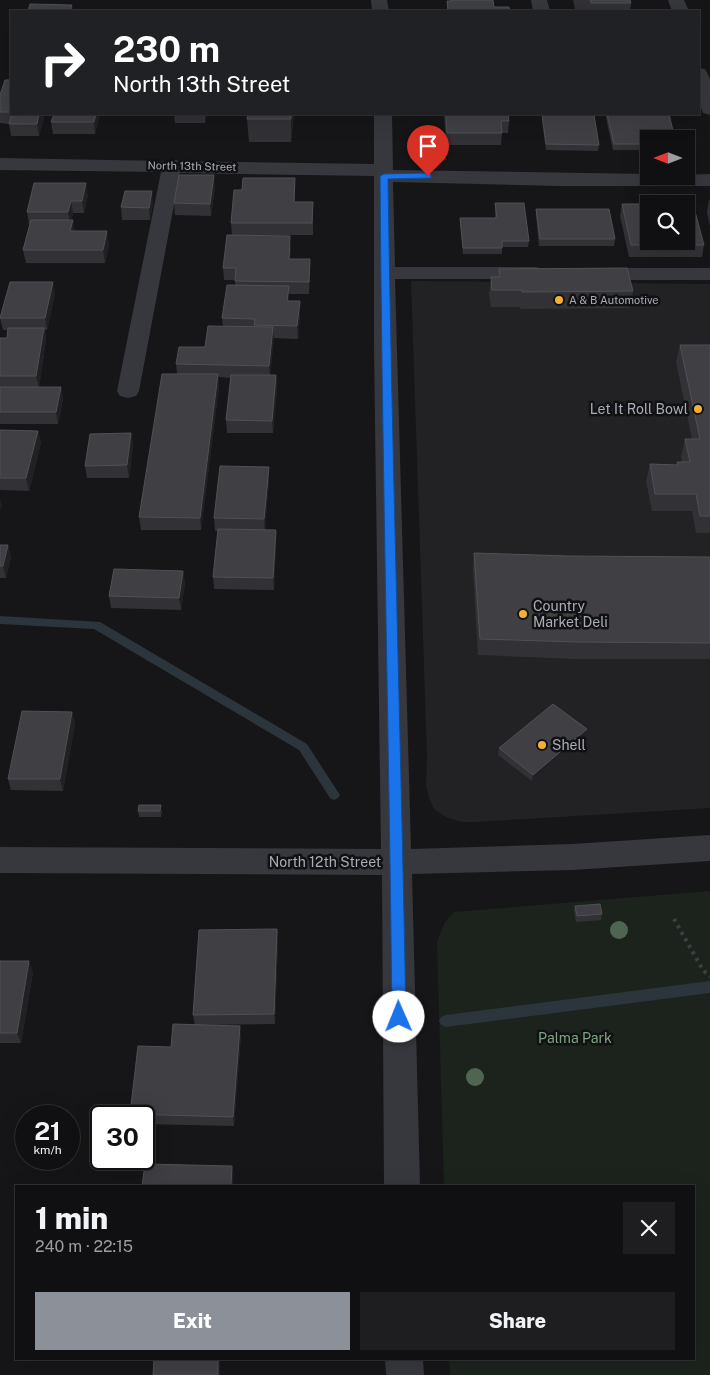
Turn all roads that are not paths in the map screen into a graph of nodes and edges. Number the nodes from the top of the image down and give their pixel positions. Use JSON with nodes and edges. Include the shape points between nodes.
{"nodes":[{"id":1,"x":700,"y":77,"type":"edge"},
{"id":2,"x":707,"y":103,"type":"edge"},
{"id":3,"x":383,"y":115,"type":"edge"},
{"id":4,"x":0,"y":164,"type":"edge"},
{"id":5,"x":172,"y":166,"type":"junction"},
{"id":6,"x":384,"y":173,"type":"junction"},
{"id":7,"x":710,"y":180,"type":"edge"},
{"id":8,"x":384,"y":273,"type":"junction"},
{"id":9,"x":710,"y":274,"type":"edge"},
{"id":10,"x":128,"y":391,"type":"dead end"},
{"id":11,"x":710,"y":848,"type":"edge"},
{"id":12,"x":0,"y":860,"type":"edge"},
{"id":13,"x":397,"y":862,"type":"junction"},
{"id":14,"x":402,"y":1185,"type":"edge"},
{"id":15,"x":404,"y":1360,"type":"edge"},
{"id":16,"x":404,"y":1375,"type":"edge"}],
"edges":[{"from":1,"to":2,"type":"street"},
{"from":3,"to":6,"type":"street"},
{"from":4,"to":5,"type":"street","name":"North 13th Street"},
{"from":5,"to":6,"type":"street","name":"North 13th Street"},
{"from":5,"to":10,"type":"street"},
{"from":6,"to":7,"type":"street","name":"North 13th Street","via":[[557,180]]},
{"from":6,"to":8,"type":"street"},
{"from":8,"to":9,"type":"street"},
{"from":8,"to":13,"type":"street"},
{"from":11,"to":13,"type":"street","name":"North 12th Street","via":[[572,857]]},
{"from":12,"to":13,"type":"street","name":"North 12th Street"},
{"from":13,"to":14,"type":"street"},
{"from":15,"to":16,"type":"street"}]}
